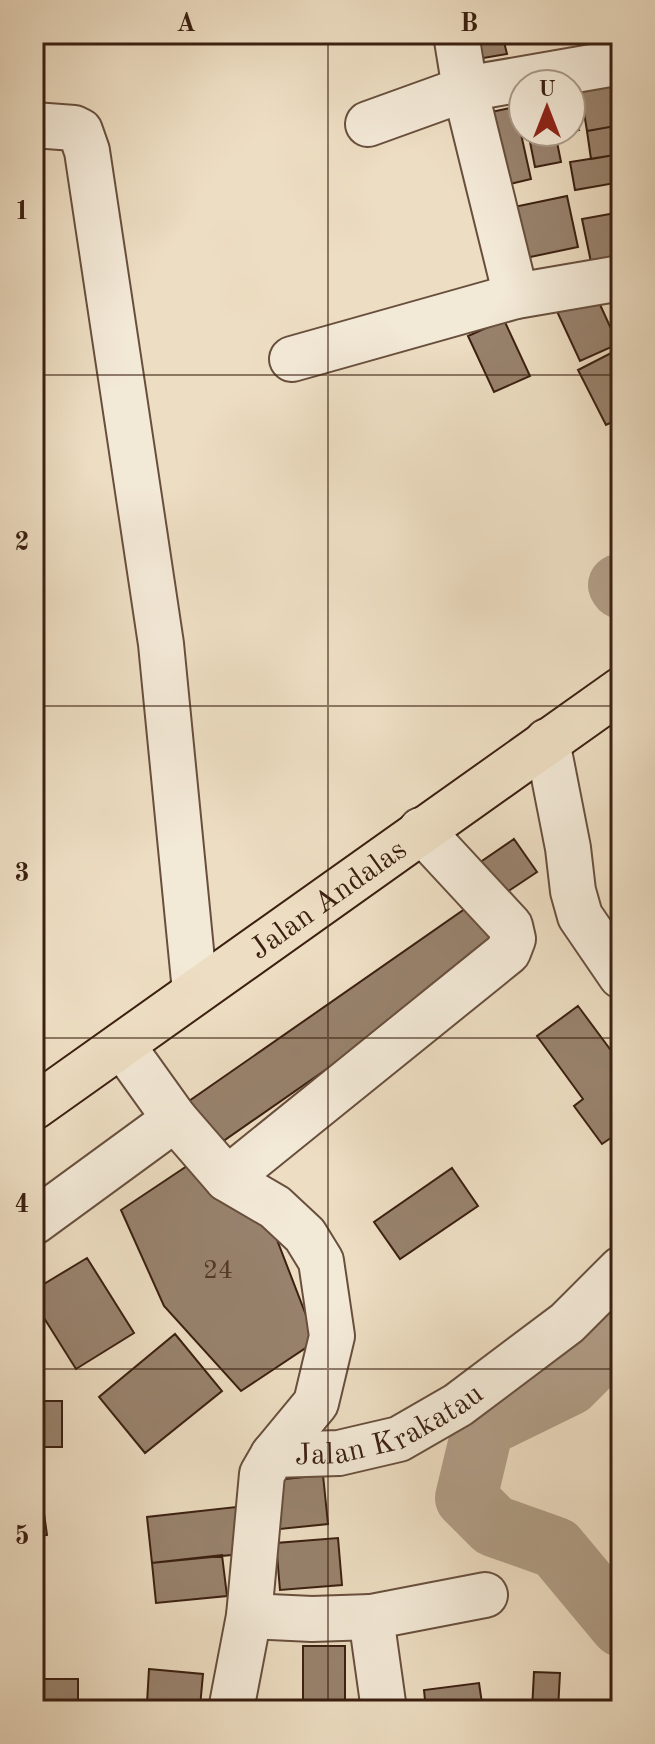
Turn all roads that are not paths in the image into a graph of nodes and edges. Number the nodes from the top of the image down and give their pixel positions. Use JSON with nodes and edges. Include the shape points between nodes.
{"nodes":[{"id":1,"x":456,"y":34,"type":"edge"},
{"id":2,"x":621,"y":62,"type":"edge"},
{"id":3,"x":465,"y":89,"type":"junction"},
{"id":4,"x":368,"y":124,"type":"dead end"},
{"id":5,"x":34,"y":125,"type":"edge"},
{"id":6,"x":617,"y":287,"type":"edge"},
{"id":7,"x":516,"y":296,"type":"junction"},
{"id":8,"x":292,"y":359,"type":"dead end"},
{"id":9,"x":621,"y":690,"type":"edge"},
{"id":10,"x":547,"y":741,"type":"junction"},
{"id":11,"x":421,"y":830,"type":"junction"},
{"id":12,"x":621,"y":976,"type":"edge"},
{"id":13,"x":195,"y":991,"type":"junction"},
{"id":14,"x":122,"y":1045,"type":"junction"},
{"id":15,"x":34,"y":1107,"type":"edge"},
{"id":16,"x":175,"y":1119,"type":"junction"},
{"id":17,"x":227,"y":1179,"type":"junction"},
{"id":18,"x":34,"y":1222,"type":"edge"},
{"id":19,"x":621,"y":1269,"type":"edge"},
{"id":20,"x":273,"y":1455,"type":"junction"},
{"id":21,"x":485,"y":1595,"type":"dead end"},
{"id":22,"x":249,"y":1616,"type":"junction"},
{"id":23,"x":371,"y":1617,"type":"junction"},
{"id":24,"x":231,"y":1710,"type":"edge"},
{"id":25,"x":384,"y":1710,"type":"edge"}],
"edges":[{"from":1,"to":3,"type":"street"},
{"from":2,"to":3,"type":"street"},
{"from":3,"to":4,"type":"street"},
{"from":3,"to":7,"type":"street"},
{"from":5,"to":13,"type":"street","via":[[74,128],[87,151],[161,644]]},
{"from":6,"to":7,"type":"street"},
{"from":7,"to":8,"type":"street"},
{"from":9,"to":10,"type":"main road","name":"Jalan Andalas"},
{"from":10,"to":11,"type":"main road","name":"Jalan Andalas"},
{"from":10,"to":12,"type":"street","via":[[580,916]]},
{"from":11,"to":13,"type":"main road","name":"Jalan Andalas"},
{"from":11,"to":17,"type":"street","via":[[510,926],[508,952]]},
{"from":13,"to":14,"type":"main road","name":"Jalan Andalas"},
{"from":14,"to":15,"type":"main road","name":"Jalan Andalas"},
{"from":14,"to":16,"type":"street"},
{"from":16,"to":17,"type":"street"},
{"from":16,"to":18,"type":"street"},
{"from":17,"to":20,"type":"street","via":[[275,1207],[305,1235],[321,1261],[328,1295],[332,1336],[316,1403]]},
{"from":19,"to":20,"type":"street","name":"Jalan Krakatau","via":[[567,1323],[458,1405],[399,1439],[339,1453]]},
{"from":20,"to":22,"type":"street","name":"Jalan Krakatau","via":[[262,1474]]},
{"from":21,"to":23,"type":"street"},
{"from":22,"to":23,"type":"street"},
{"from":22,"to":24,"type":"street","name":"Jalan Krakatau"},
{"from":23,"to":25,"type":"street"}]}
